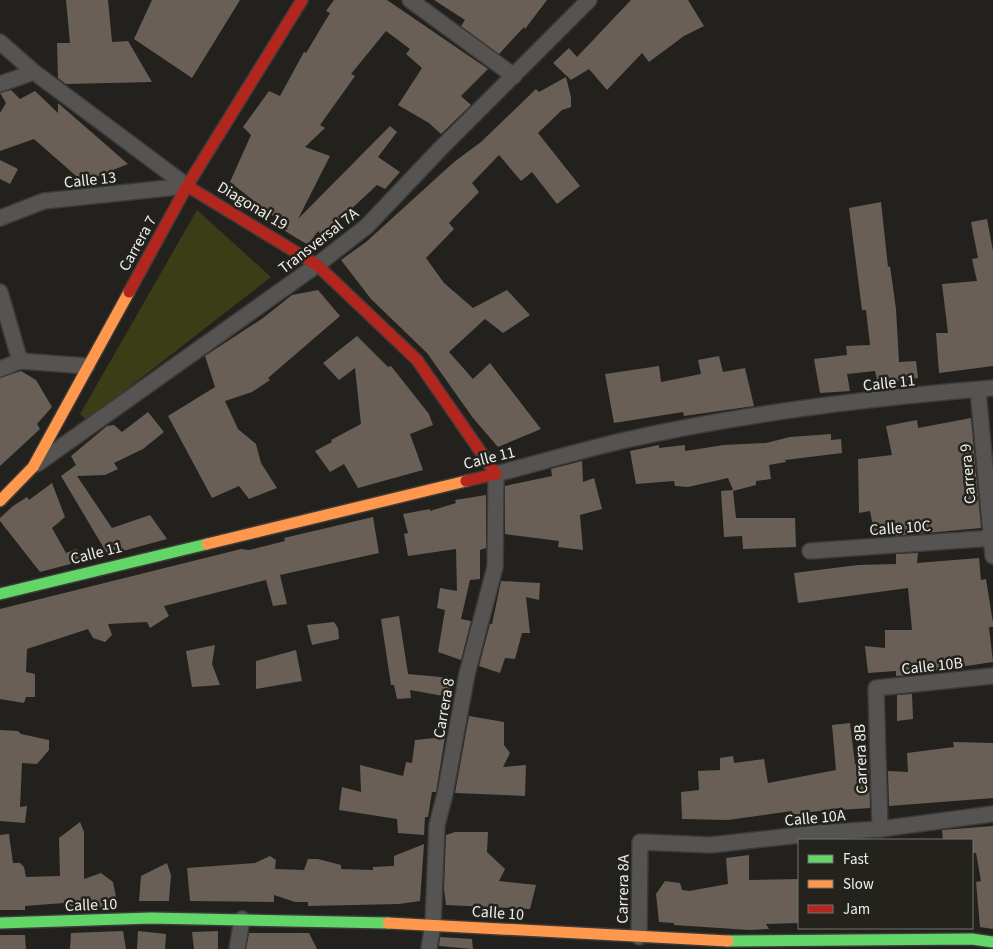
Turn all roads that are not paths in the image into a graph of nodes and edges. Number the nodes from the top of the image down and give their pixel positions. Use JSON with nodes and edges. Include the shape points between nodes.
{"nodes":[{"id":1,"x":302,"y":0,"type":"edge"},
{"id":2,"x":410,"y":0,"type":"edge"},
{"id":3,"x":589,"y":0,"type":"edge"},
{"id":4,"x":0,"y":42,"type":"edge"},
{"id":5,"x":34,"y":72,"type":"junction"},
{"id":6,"x":514,"y":76,"type":"junction"},
{"id":7,"x":0,"y":84,"type":"edge"},
{"id":8,"x":187,"y":186,"type":"junction"},
{"id":9,"x":0,"y":218,"type":"edge"},
{"id":10,"x":317,"y":264,"type":"junction"},
{"id":11,"x":0,"y":292,"type":"edge"},
{"id":12,"x":20,"y":361,"type":"junction"},
{"id":13,"x":87,"y":366,"type":"junction"},
{"id":14,"x":0,"y":368,"type":"edge"},
{"id":15,"x":993,"y":388,"type":"edge"},
{"id":16,"x":978,"y":390,"type":"junction"},
{"id":17,"x":33,"y":467,"type":"junction"},
{"id":18,"x":496,"y":474,"type":"junction"},
{"id":19,"x":0,"y":500,"type":"edge"},
{"id":20,"x":992,"y":538,"type":"edge"},
{"id":21,"x":810,"y":551,"type":"dead end"},
{"id":22,"x":993,"y":556,"type":"edge"},
{"id":23,"x":0,"y":594,"type":"edge"},
{"id":24,"x":993,"y":676,"type":"edge"},
{"id":25,"x":876,"y":688,"type":"joint"},
{"id":26,"x":993,"y":814,"type":"edge"},
{"id":27,"x":880,"y":829,"type":"junction"},
{"id":28,"x":640,"y":842,"type":"joint"},
{"id":29,"x":242,"y":919,"type":"junction"},
{"id":30,"x":0,"y":923,"type":"edge"},
{"id":31,"x":433,"y":924,"type":"junction"},
{"id":32,"x":639,"y":937,"type":"junction"},
{"id":33,"x":993,"y":942,"type":"edge"},
{"id":34,"x":237,"y":949,"type":"edge"},
{"id":35,"x":429,"y":949,"type":"edge"}],
"edges":[{"from":1,"to":8,"type":"main road","name":"Carrera 7"},
{"from":2,"to":6,"type":"street"},
{"from":3,"to":6,"type":"street","name":"Transversal 7A"},
{"from":4,"to":5,"type":"street","name":"Diagonal 19"},
{"from":5,"to":7,"type":"street"},
{"from":5,"to":8,"type":"street","name":"Diagonal 19"},
{"from":6,"to":10,"type":"street","name":"Transversal 7A","via":[[367,226]]},
{"from":8,"to":9,"type":"street","name":"Calle 13","via":[[44,201]]},
{"from":8,"to":10,"type":"main road","name":"Diagonal 19"},
{"from":8,"to":13,"type":"main road","name":"Carrera 7"},
{"from":10,"to":17,"type":"street","name":"Transversal 7A"},
{"from":10,"to":18,"type":"main road","name":"Diagonal 19","via":[[418,360]]},
{"from":11,"to":12,"type":"street"},
{"from":12,"to":13,"type":"street"},
{"from":12,"to":14,"type":"street"},
{"from":13,"to":17,"type":"main road","name":"Carrera 7"},
{"from":15,"to":16,"type":"street","name":"Calle 11"},
{"from":16,"to":18,"type":"street","name":"Calle 11","via":[[730,420],[622,441]]},
{"from":16,"to":20,"type":"street","name":"Carrera 9"},
{"from":17,"to":19,"type":"main road","name":"Carrera 7"},
{"from":18,"to":23,"type":"main road","name":"Calle 11"},
{"from":18,"to":31,"type":"street","name":"Carrera 8","via":[[495,567],[467,674],[437,825]]},
{"from":20,"to":21,"type":"street","name":"Calle 10C"},
{"from":20,"to":22,"type":"street","name":"Carrera 9"},
{"from":24,"to":25,"type":"street","name":"Calle 10B"},
{"from":25,"to":27,"type":"street","name":"Carrera 8B"},
{"from":26,"to":27,"type":"street","name":"Calle 10A"},
{"from":27,"to":28,"type":"street","name":"Calle 10A","via":[[711,845]]},
{"from":28,"to":32,"type":"street","name":"Carrera 8A"},
{"from":29,"to":30,"type":"main road","name":"Calle 10","via":[[151,918]]},
{"from":29,"to":31,"type":"main road","name":"Calle 10"},
{"from":29,"to":34,"type":"street"},
{"from":31,"to":32,"type":"main road","name":"Calle 10"},
{"from":31,"to":35,"type":"street","name":"Carrera 8"},
{"from":32,"to":33,"type":"main road","name":"Calle 10","via":[[749,942],[972,939]]}]}
